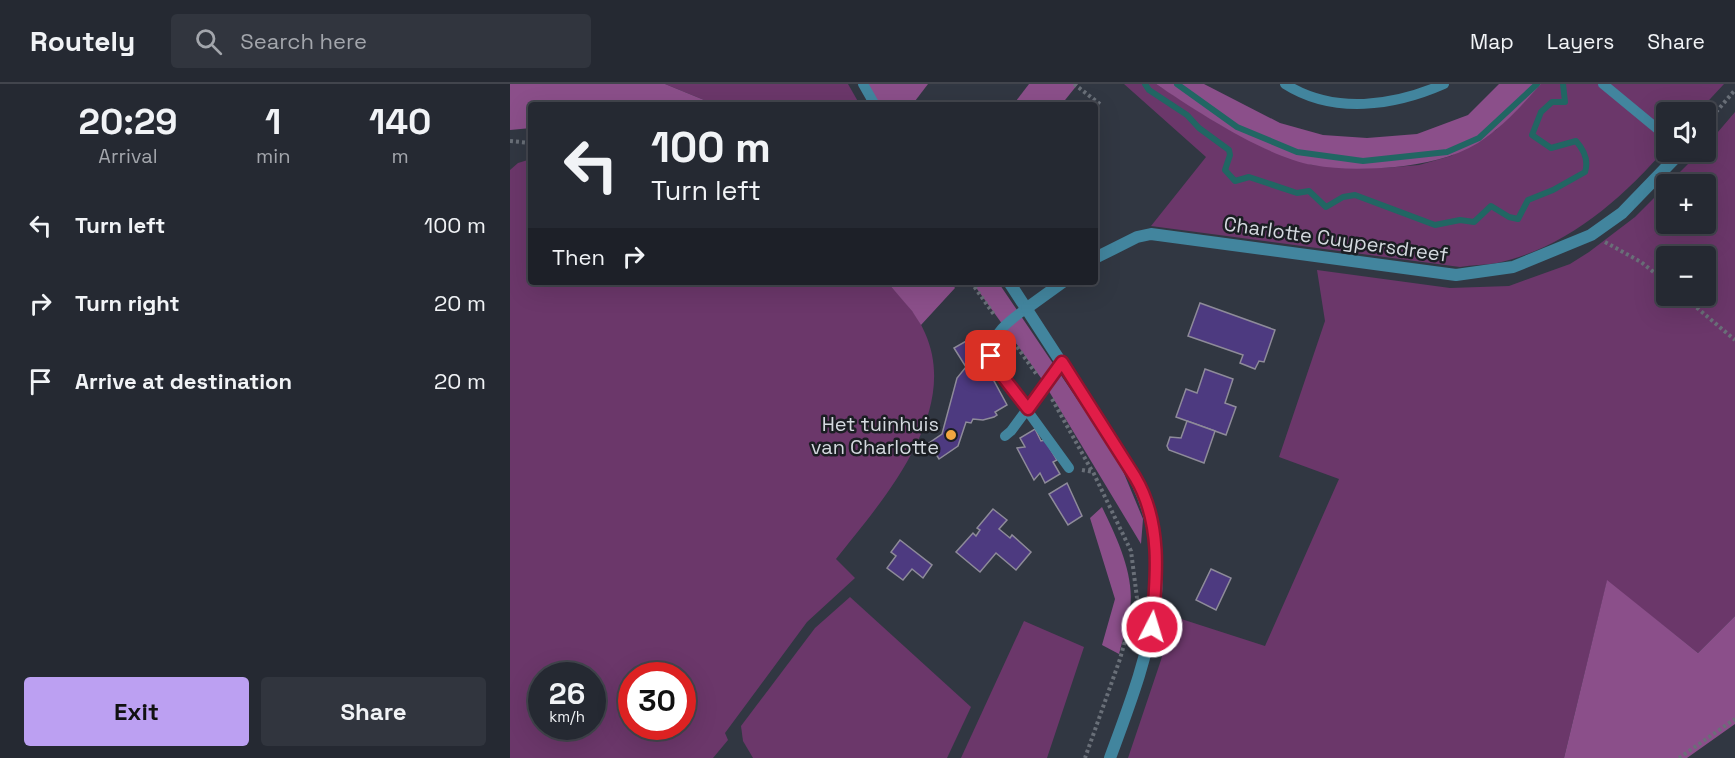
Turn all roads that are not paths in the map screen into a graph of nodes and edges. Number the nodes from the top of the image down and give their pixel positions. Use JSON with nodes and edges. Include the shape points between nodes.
{"nodes":[{"id":1,"x":863,"y":84,"type":"edge"},
{"id":2,"x":1285,"y":84,"type":"edge"},
{"id":3,"x":1444,"y":84,"type":"edge"},
{"id":4,"x":1603,"y":84,"type":"edge"},
{"id":5,"x":872,"y":102,"type":"edge"},
{"id":6,"x":1656,"y":128,"type":"edge"},
{"id":7,"x":1672,"y":162,"type":"edge"},
{"id":8,"x":1098,"y":256,"type":"edge"},
{"id":9,"x":1011,"y":285,"type":"edge"},
{"id":10,"x":1059,"y":285,"type":"edge"},
{"id":11,"x":1027,"y":308,"type":"junction"},
{"id":12,"x":1062,"y":362,"type":"junction"},
{"id":13,"x":1028,"y":409,"type":"junction"},
{"id":14,"x":1005,"y":436,"type":"dead end"},
{"id":15,"x":1069,"y":468,"type":"road end"},
{"id":16,"x":1110,"y":758,"type":"edge"}],
"edges":[{"from":1,"to":5,"type":"lane"},
{"from":2,"to":3,"type":"lane","via":[[1319,99],[1355,105],[1391,102]]},
{"from":4,"to":6,"type":"lane"},
{"from":7,"to":8,"type":"street","name":"Charlotte Cuypersdreef","via":[[1622,213],[1591,235],[1513,267],[1456,275],[1165,234],[1137,237]]},
{"from":9,"to":11,"type":"street"},
{"from":10,"to":11,"type":"street"},
{"from":11,"to":12,"type":"street"},
{"from":11,"to":13,"type":"lane","via":[[1003,327],[992,345],[991,356]]},
{"from":12,"to":13,"type":"lane"},
{"from":12,"to":16,"type":"street","via":[[1142,489],[1152,520],[1158,570],[1152,627],[1144,666]]},
{"from":13,"to":14,"type":"lane"},
{"from":13,"to":15,"type":"lane"}]}
